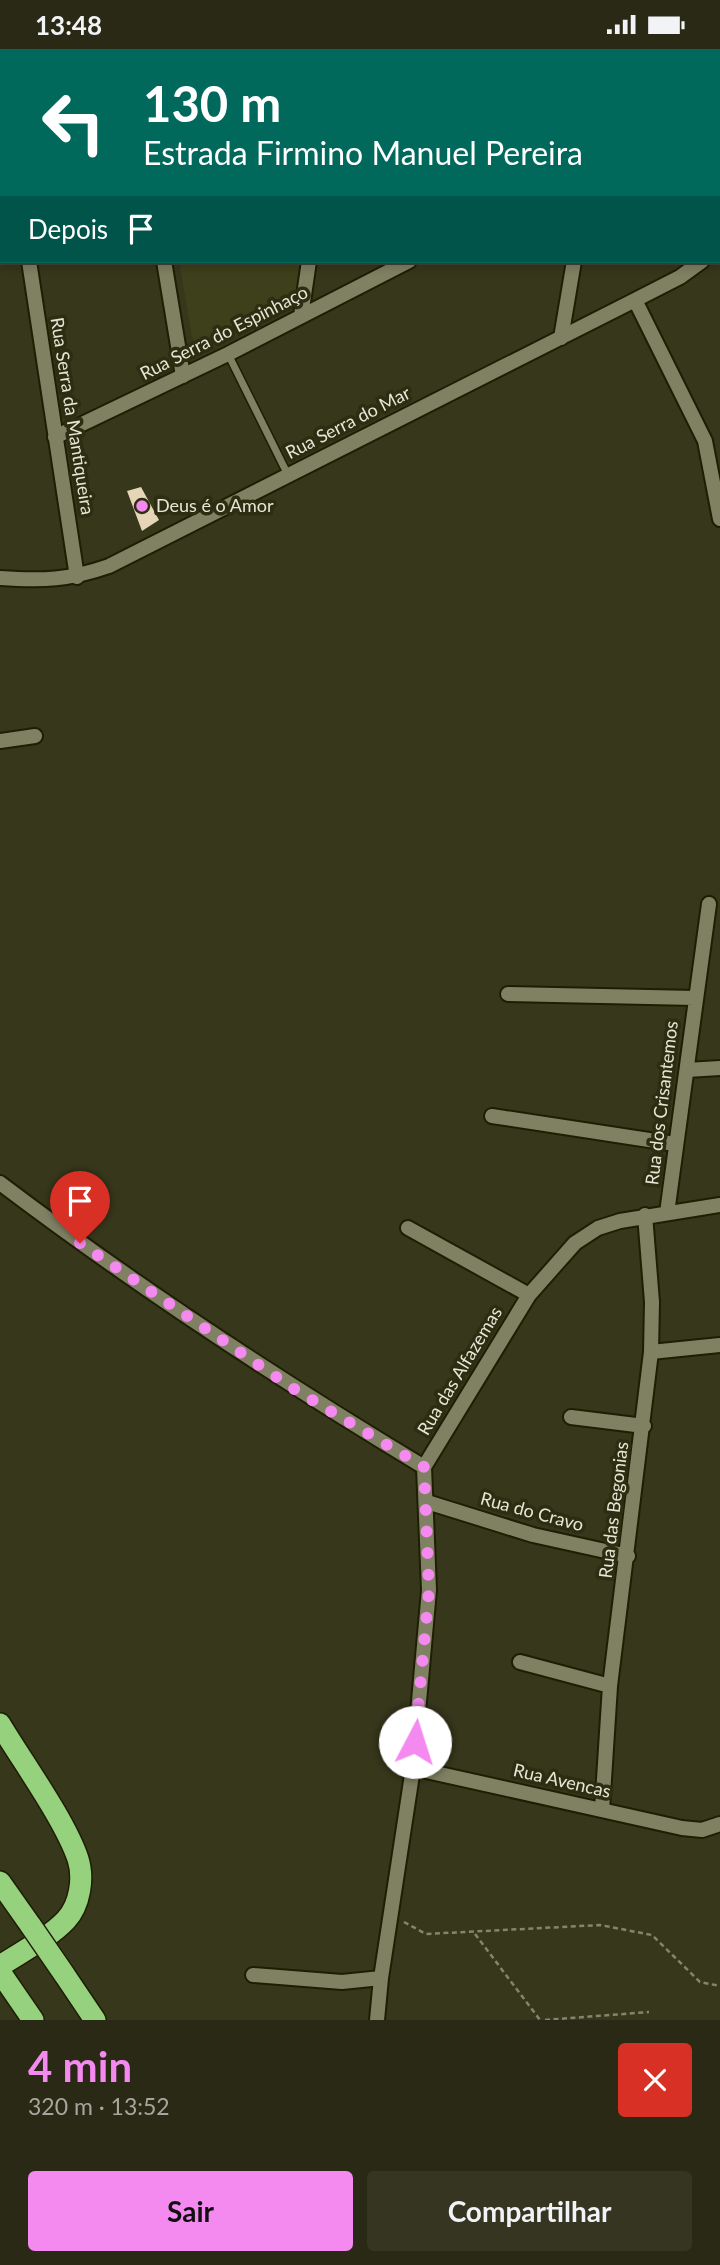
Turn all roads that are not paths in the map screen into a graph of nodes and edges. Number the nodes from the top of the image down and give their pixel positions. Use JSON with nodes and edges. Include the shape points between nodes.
{"nodes":[{"id":1,"x":29,"y":263,"type":"edge"},
{"id":2,"x":164,"y":263,"type":"edge"},
{"id":3,"x":309,"y":263,"type":"edge"},
{"id":4,"x":405,"y":263,"type":"edge"},
{"id":5,"x":574,"y":263,"type":"edge"},
{"id":6,"x":699,"y":263,"type":"edge"},
{"id":7,"x":635,"y":300,"type":"junction"},
{"id":8,"x":300,"y":316,"type":"junction"},
{"id":9,"x":561,"y":338,"type":"junction"},
{"id":10,"x":228,"y":354,"type":"junction"},
{"id":11,"x":183,"y":376,"type":"junction"},
{"id":12,"x":55,"y":437,"type":"junction"},
{"id":13,"x":288,"y":475,"type":"junction"},
{"id":14,"x":720,"y":519,"type":"edge"},
{"id":15,"x":77,"y":577,"type":"junction"},
{"id":16,"x":0,"y":578,"type":"edge"},
{"id":17,"x":36,"y":736,"type":"dead end"},
{"id":18,"x":0,"y":741,"type":"edge"},
{"id":19,"x":709,"y":904,"type":"dead end"},
{"id":20,"x":508,"y":994,"type":"dead end"},
{"id":21,"x":695,"y":998,"type":"junction"},
{"id":22,"x":720,"y":1069,"type":"edge"},
{"id":23,"x":687,"y":1070,"type":"junction"},
{"id":24,"x":492,"y":1116,"type":"dead end"},
{"id":25,"x":675,"y":1144,"type":"junction"},
{"id":26,"x":0,"y":1183,"type":"edge"},
{"id":27,"x":720,"y":1205,"type":"edge"},
{"id":28,"x":667,"y":1213,"type":"junction"},
{"id":29,"x":645,"y":1215,"type":"junction"},
{"id":30,"x":408,"y":1228,"type":"dead end"},
{"id":31,"x":529,"y":1295,"type":"junction"},
{"id":32,"x":720,"y":1345,"type":"edge"},
{"id":33,"x":651,"y":1352,"type":"junction"},
{"id":34,"x":571,"y":1417,"type":"dead end"},
{"id":35,"x":645,"y":1426,"type":"junction"},
{"id":36,"x":424,"y":1467,"type":"junction"},
{"id":37,"x":427,"y":1502,"type":"junction"},
{"id":38,"x":628,"y":1556,"type":"junction"},
{"id":39,"x":520,"y":1662,"type":"dead end"},
{"id":40,"x":610,"y":1686,"type":"junction"},
{"id":41,"x":0,"y":1724,"type":"edge"},
{"id":42,"x":413,"y":1768,"type":"junction"},
{"id":43,"x":602,"y":1810,"type":"junction"},
{"id":44,"x":720,"y":1824,"type":"edge"},
{"id":45,"x":0,"y":1882,"type":"edge"},
{"id":46,"x":0,"y":1966,"type":"edge"},
{"id":47,"x":0,"y":1972,"type":"edge"},
{"id":48,"x":253,"y":1975,"type":"dead end"},
{"id":49,"x":380,"y":1978,"type":"junction"},
{"id":50,"x":27,"y":2012,"type":"edge"},
{"id":51,"x":95,"y":2020,"type":"edge"},
{"id":52,"x":377,"y":2020,"type":"edge"}],
"edges":[{"from":1,"to":12,"type":"street","name":"Rua Serra da Mantiqueira"},
{"from":2,"to":11,"type":"street"},
{"from":3,"to":8,"type":"street"},
{"from":4,"to":8,"type":"street","name":"Rua Serra do Espinhaço"},
{"from":5,"to":9,"type":"street"},
{"from":6,"to":7,"type":"street","name":"Rua Serra do Mar"},
{"from":7,"to":9,"type":"street","name":"Rua Serra do Mar"},
{"from":7,"to":14,"type":"street","via":[[705,440]]},
{"from":8,"to":10,"type":"street","name":"Rua Serra do Espinhaço"},
{"from":9,"to":13,"type":"street","name":"Rua Serra do Mar"},
{"from":10,"to":11,"type":"street","name":"Rua Serra do Espinhaço"},
{"from":10,"to":13,"type":"lane"},
{"from":11,"to":12,"type":"street","name":"Rua Serra do Espinhaço"},
{"from":12,"to":15,"type":"street","name":"Rua Serra da Mantiqueira"},
{"from":13,"to":15,"type":"street","name":"Rua Serra do Mar","via":[[109,566]]},
{"from":15,"to":16,"type":"street","name":"Rua Serra do Mar","via":[[49,581]]},
{"from":17,"to":18,"type":"street"},
{"from":19,"to":21,"type":"street","name":"Rua dos Crisantemos"},
{"from":20,"to":21,"type":"street"},
{"from":21,"to":23,"type":"street","name":"Rua dos Crisantemos"},
{"from":22,"to":23,"type":"street"},
{"from":23,"to":25,"type":"street","name":"Rua dos Crisantemos"},
{"from":24,"to":25,"type":"street"},
{"from":25,"to":28,"type":"street","name":"Rua dos Crisantemos"},
{"from":26,"to":36,"type":"street","via":[[99,1258],[286,1384]]},
{"from":27,"to":28,"type":"street","name":"Rua das Alfazemas"},
{"from":28,"to":29,"type":"street","name":"Rua das Alfazemas"},
{"from":29,"to":31,"type":"street","name":"Rua das Alfazemas","via":[[598,1229],[575,1243]]},
{"from":29,"to":33,"type":"street","name":"Rua das Begonias"},
{"from":30,"to":31,"type":"street"},
{"from":31,"to":36,"type":"street","name":"Rua das Alfazemas"},
{"from":32,"to":33,"type":"street"},
{"from":33,"to":35,"type":"street","name":"Rua das Begonias"},
{"from":34,"to":35,"type":"street"},
{"from":35,"to":38,"type":"street","name":"Rua das Begonias"},
{"from":36,"to":37,"type":"street"},
{"from":37,"to":38,"type":"street","name":"Rua do Cravo","via":[[533,1535]]},
{"from":37,"to":42,"type":"street","via":[[429,1590]]},
{"from":38,"to":40,"type":"street","name":"Rua das Begonias"},
{"from":39,"to":40,"type":"street"},
{"from":40,"to":43,"type":"street","name":"Rua das Begonias"},
{"from":41,"to":46,"type":"highway","via":[[69,1839],[79,1861],[80,1884],[66,1920]]},
{"from":42,"to":43,"type":"street","name":"Rua Avencas"},
{"from":42,"to":49,"type":"street"},
{"from":43,"to":44,"type":"street","name":"Rua Avencas","via":[[702,1830]]},
{"from":45,"to":51,"type":"highway","bridge":true},
{"from":47,"to":50,"type":"highway"},
{"from":48,"to":49,"type":"street","via":[[342,1982]]},
{"from":49,"to":52,"type":"street"}]}
